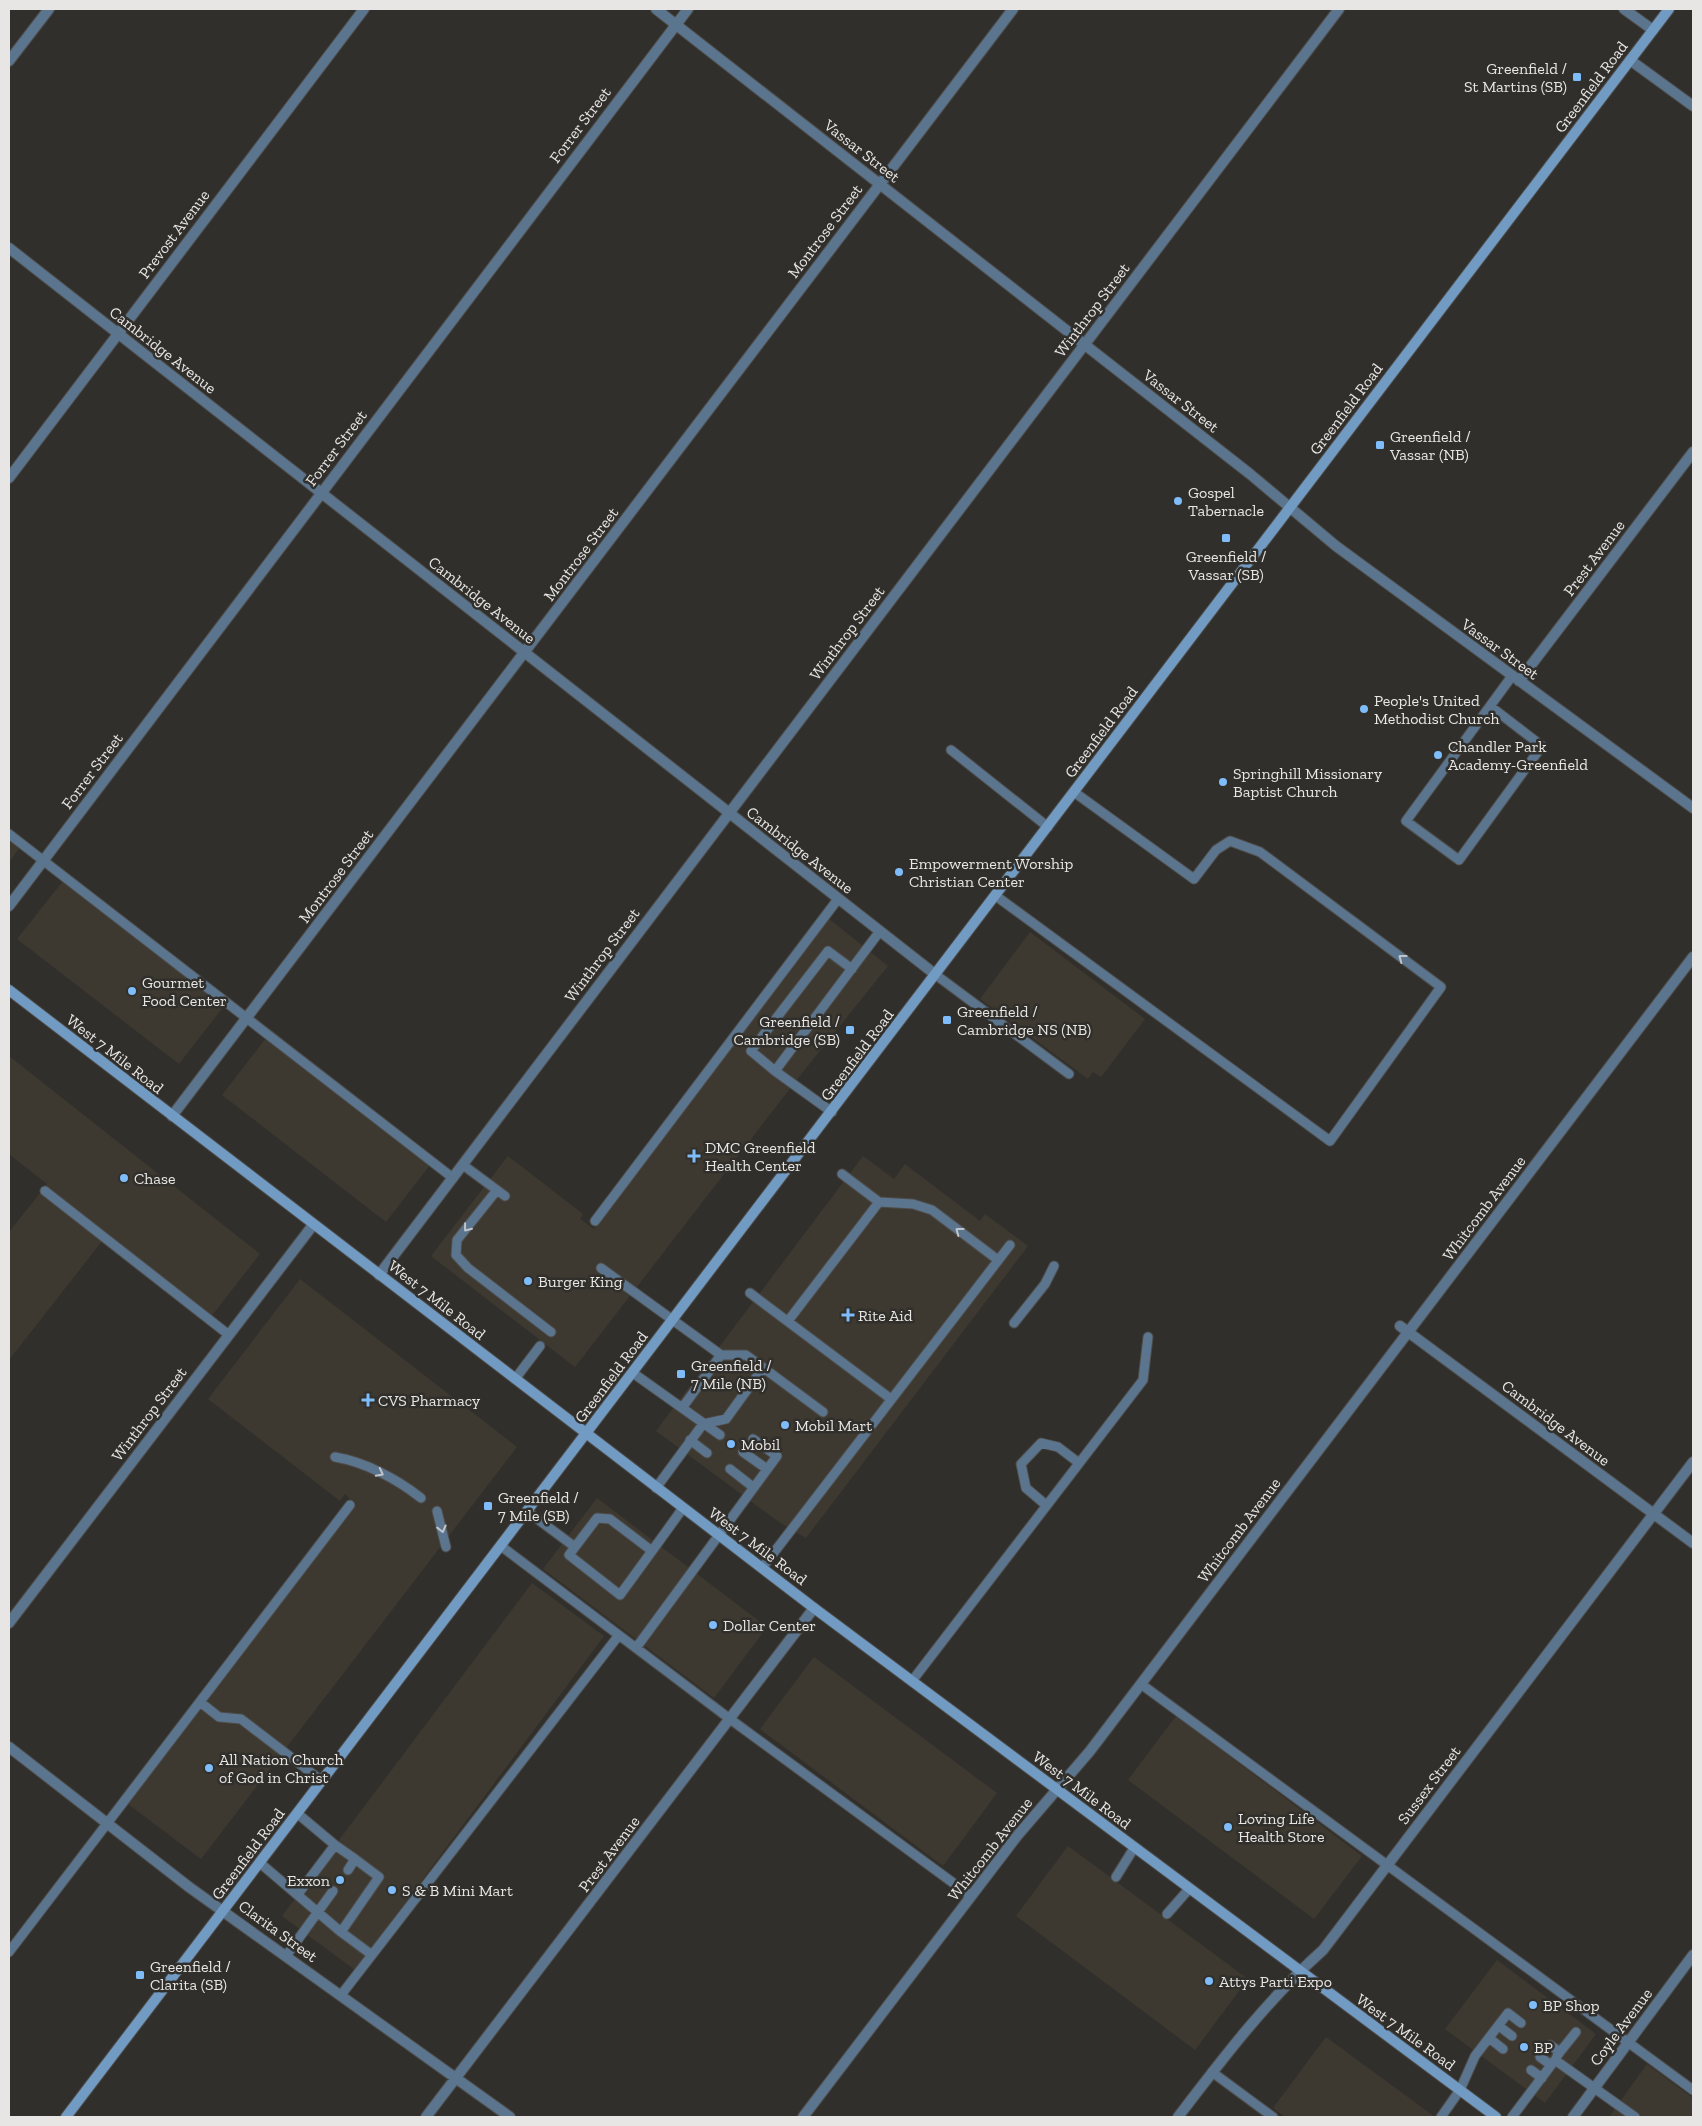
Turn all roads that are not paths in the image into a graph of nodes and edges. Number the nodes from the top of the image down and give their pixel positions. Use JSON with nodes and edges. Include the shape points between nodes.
{"nodes":[{"id":1,"x":49,"y":9,"type":"edge"},
{"id":2,"x":364,"y":9,"type":"edge"},
{"id":3,"x":656,"y":9,"type":"edge"},
{"id":4,"x":688,"y":9,"type":"edge"},
{"id":5,"x":1013,"y":9,"type":"edge"},
{"id":6,"x":1339,"y":9,"type":"edge"},
{"id":7,"x":1624,"y":9,"type":"edge"},
{"id":8,"x":1669,"y":9,"type":"edge"},
{"id":9,"x":676,"y":24,"type":"junction"},
{"id":10,"x":1653,"y":30,"type":"junction"},
{"id":11,"x":1630,"y":60,"type":"junction"},
{"id":12,"x":9,"y":61,"type":"edge"},
{"id":13,"x":1693,"y":106,"type":"edge"},
{"id":14,"x":880,"y":184,"type":"junction"},
{"id":15,"x":9,"y":248,"type":"edge"},
{"id":16,"x":118,"y":334,"type":"junction"},
{"id":17,"x":1084,"y":345,"type":"junction"},
{"id":18,"x":1693,"y":452,"type":"edge"},
{"id":19,"x":9,"y":478,"type":"edge"},
{"id":20,"x":320,"y":493,"type":"junction"},
{"id":21,"x":1290,"y":508,"type":"junction"},
{"id":22,"x":524,"y":652,"type":"junction"},
{"id":23,"x":1516,"y":679,"type":"junction"},
{"id":24,"x":1490,"y":706,"type":"junction"},
{"id":25,"x":951,"y":750,"type":"dead end"},
{"id":26,"x":1074,"y":792,"type":"junction"},
{"id":27,"x":1693,"y":808,"type":"edge"},
{"id":28,"x":729,"y":813,"type":"junction"},
{"id":29,"x":1048,"y":827,"type":"junction"},
{"id":30,"x":9,"y":834,"type":"edge"},
{"id":31,"x":43,"y":860,"type":"junction"},
{"id":32,"x":996,"y":896,"type":"junction"},
{"id":33,"x":838,"y":899,"type":"junction"},
{"id":34,"x":9,"y":906,"type":"edge"},
{"id":35,"x":880,"y":931,"type":"junction"},
{"id":36,"x":1693,"y":957,"type":"edge"},
{"id":37,"x":852,"y":969,"type":"junction"},
{"id":38,"x":936,"y":975,"type":"junction"},
{"id":39,"x":9,"y":992,"type":"edge"},
{"id":40,"x":248,"y":1018,"type":"junction"},
{"id":41,"x":775,"y":1071,"type":"junction"},
{"id":42,"x":1069,"y":1074,"type":"dead end"},
{"id":43,"x":832,"y":1112,"type":"junction"},
{"id":44,"x":172,"y":1116,"type":"junction"},
{"id":45,"x":462,"y":1164,"type":"junction"},
{"id":46,"x":842,"y":1174,"type":"dead end"},
{"id":47,"x":453,"y":1178,"type":"junction"},
{"id":48,"x":497,"y":1190,"type":"junction"},
{"id":49,"x":44,"y":1191,"type":"dead end"},
{"id":50,"x":505,"y":1196,"type":"dead end"},
{"id":51,"x":879,"y":1202,"type":"junction"},
{"id":52,"x":595,"y":1221,"type":"dead end"},
{"id":53,"x":314,"y":1224,"type":"junction"},
{"id":54,"x":1010,"y":1245,"type":"dead end"},
{"id":55,"x":998,"y":1260,"type":"junction"},
{"id":56,"x":1054,"y":1266,"type":"dead end"},
{"id":57,"x":601,"y":1268,"type":"dead end"},
{"id":58,"x":379,"y":1275,"type":"junction"},
{"id":59,"x":750,"y":1293,"type":"dead end"},
{"id":60,"x":673,"y":1321,"type":"junction"},
{"id":61,"x":788,"y":1322,"type":"junction"},
{"id":62,"x":1014,"y":1323,"type":"dead end"},
{"id":63,"x":1404,"y":1329,"type":"junction"},
{"id":64,"x":551,"y":1332,"type":"dead end"},
{"id":65,"x":229,"y":1335,"type":"junction"},
{"id":66,"x":1148,"y":1337,"type":"dead end"},
{"id":67,"x":540,"y":1346,"type":"dead end"},
{"id":68,"x":721,"y":1355,"type":"junction"},
{"id":69,"x":763,"y":1368,"type":"junction"},
{"id":70,"x":634,"y":1373,"type":"junction"},
{"id":71,"x":514,"y":1379,"type":"junction"},
{"id":72,"x":891,"y":1399,"type":"junction"},
{"id":73,"x":682,"y":1408,"type":"junction"},
{"id":74,"x":822,"y":1412,"type":"dead end"},
{"id":75,"x":703,"y":1424,"type":"junction"},
{"id":76,"x":586,"y":1434,"type":"junction"},
{"id":77,"x":720,"y":1435,"type":"dead end"},
{"id":78,"x":753,"y":1438,"type":"dead end"},
{"id":79,"x":690,"y":1440,"type":"junction"},
{"id":80,"x":743,"y":1452,"type":"dead end"},
{"id":81,"x":707,"y":1453,"type":"dead end"},
{"id":82,"x":335,"y":1457,"type":"dead end"},
{"id":83,"x":1693,"y":1462,"type":"edge"},
{"id":84,"x":1079,"y":1463,"type":"junction"},
{"id":85,"x":766,"y":1469,"type":"junction"},
{"id":86,"x":730,"y":1470,"type":"dead end"},
{"id":87,"x":753,"y":1487,"type":"junction"},
{"id":88,"x":656,"y":1488,"type":"junction"},
{"id":89,"x":421,"y":1498,"type":"dead end"},
{"id":90,"x":350,"y":1505,"type":"dead end"},
{"id":91,"x":1046,"y":1505,"type":"junction"},
{"id":92,"x":683,"y":1508,"type":"junction"},
{"id":93,"x":437,"y":1511,"type":"dead end"},
{"id":94,"x":528,"y":1512,"type":"junction"},
{"id":95,"x":1654,"y":1514,"type":"junction"},
{"id":96,"x":718,"y":1534,"type":"junction"},
{"id":97,"x":1693,"y":1543,"type":"edge"},
{"id":98,"x":501,"y":1546,"type":"junction"},
{"id":99,"x":446,"y":1547,"type":"dead end"},
{"id":100,"x":575,"y":1547,"type":"junction"},
{"id":101,"x":652,"y":1552,"type":"junction"},
{"id":102,"x":762,"y":1568,"type":"junction"},
{"id":103,"x":814,"y":1608,"type":"junction"},
{"id":104,"x":9,"y":1622,"type":"edge"},
{"id":105,"x":619,"y":1635,"type":"junction"},
{"id":106,"x":636,"y":1648,"type":"junction"},
{"id":107,"x":912,"y":1681,"type":"junction"},
{"id":108,"x":1141,"y":1684,"type":"junction"},
{"id":109,"x":200,"y":1702,"type":"junction"},
{"id":110,"x":730,"y":1719,"type":"junction"},
{"id":111,"x":9,"y":1747,"type":"edge"},
{"id":112,"x":322,"y":1781,"type":"junction"},
{"id":113,"x":1056,"y":1790,"type":"junction"},
{"id":114,"x":298,"y":1814,"type":"junction"},
{"id":115,"x":107,"y":1825,"type":"junction"},
{"id":116,"x":335,"y":1845,"type":"junction"},
{"id":117,"x":1134,"y":1848,"type":"junction"},
{"id":118,"x":355,"y":1859,"type":"junction"},
{"id":119,"x":260,"y":1863,"type":"junction"},
{"id":120,"x":1387,"y":1865,"type":"junction"},
{"id":121,"x":348,"y":1870,"type":"dead end"},
{"id":122,"x":1116,"y":1877,"type":"dead end"},
{"id":123,"x":1189,"y":1889,"type":"junction"},
{"id":124,"x":333,"y":1891,"type":"dead end"},
{"id":125,"x":298,"y":1894,"type":"junction"},
{"id":126,"x":971,"y":1896,"type":"junction"},
{"id":127,"x":224,"y":1910,"type":"junction"},
{"id":128,"x":318,"y":1913,"type":"junction"},
{"id":129,"x":1167,"y":1914,"type":"dead end"},
{"id":130,"x":341,"y":1932,"type":"junction"},
{"id":131,"x":9,"y":1952,"type":"edge"},
{"id":132,"x":372,"y":1955,"type":"junction"},
{"id":133,"x":1693,"y":1955,"type":"edge"},
{"id":134,"x":286,"y":1956,"type":"junction"},
{"id":135,"x":1299,"y":1971,"type":"junction"},
{"id":136,"x":341,"y":1995,"type":"junction"},
{"id":137,"x":1521,"y":2023,"type":"dead end"},
{"id":138,"x":1499,"y":2026,"type":"junction"},
{"id":139,"x":1576,"y":2032,"type":"dead end"},
{"id":140,"x":1512,"y":2036,"type":"dead end"},
{"id":141,"x":1489,"y":2038,"type":"junction"},
{"id":142,"x":1628,"y":2043,"type":"junction"},
{"id":143,"x":1550,"y":2045,"type":"dead end"},
{"id":144,"x":1503,"y":2048,"type":"dead end"},
{"id":145,"x":1540,"y":2058,"type":"dead end"},
{"id":146,"x":1555,"y":2059,"type":"junction"},
{"id":147,"x":1531,"y":2070,"type":"dead end"},
{"id":148,"x":1212,"y":2072,"type":"junction"},
{"id":149,"x":456,"y":2078,"type":"junction"},
{"id":150,"x":1542,"y":2078,"type":"junction"},
{"id":151,"x":1595,"y":2087,"type":"junction"},
{"id":152,"x":1460,"y":2090,"type":"junction"},
{"id":153,"x":1693,"y":2090,"type":"edge"},
{"id":154,"x":66,"y":2117,"type":"edge"},
{"id":155,"x":426,"y":2117,"type":"edge"},
{"id":156,"x":510,"y":2117,"type":"edge"},
{"id":157,"x":803,"y":2117,"type":"edge"},
{"id":158,"x":1178,"y":2117,"type":"edge"},
{"id":159,"x":1273,"y":2117,"type":"edge"},
{"id":160,"x":1441,"y":2117,"type":"edge"},
{"id":161,"x":1496,"y":2117,"type":"edge"},
{"id":162,"x":1512,"y":2117,"type":"edge"},
{"id":163,"x":1573,"y":2117,"type":"edge"},
{"id":164,"x":1635,"y":2117,"type":"edge"}],
"edges":[{"from":1,"to":12,"type":"street"},
{"from":2,"to":16,"type":"street","name":"Prevost Avenue"},
{"from":3,"to":9,"type":"street","name":"Vassar Street"},
{"from":4,"to":9,"type":"street","name":"Forrer Street"},
{"from":5,"to":14,"type":"street","name":"Montrose Street"},
{"from":6,"to":17,"type":"street","name":"Winthrop Street"},
{"from":7,"to":10,"type":"street"},
{"from":8,"to":10,"type":"main road","name":"Greenfield Road"},
{"from":9,"to":14,"type":"street","name":"Vassar Street"},
{"from":9,"to":20,"type":"street","name":"Forrer Street"},
{"from":10,"to":11,"type":"main road","name":"Greenfield Road"},
{"from":11,"to":13,"type":"street"},
{"from":11,"to":21,"type":"main road","name":"Greenfield Road"},
{"from":14,"to":17,"type":"street","name":"Vassar Street"},
{"from":14,"to":22,"type":"street","name":"Montrose Street"},
{"from":15,"to":16,"type":"street","name":"Cambridge Avenue"},
{"from":16,"to":19,"type":"street","name":"Prevost Avenue"},
{"from":16,"to":20,"type":"street","name":"Cambridge Avenue"},
{"from":17,"to":21,"type":"street","name":"Vassar Street"},
{"from":17,"to":28,"type":"street","name":"Winthrop Street"},
{"from":18,"to":23,"type":"street","name":"Prest Avenue"},
{"from":20,"to":22,"type":"street","name":"Cambridge Avenue"},
{"from":20,"to":31,"type":"street","name":"Forrer Street"},
{"from":21,"to":23,"type":"street","name":"Vassar Street","via":[[1336,546]]},
{"from":21,"to":26,"type":"main road","name":"Greenfield Road"},
{"from":22,"to":28,"type":"street","name":"Cambridge Avenue"},
{"from":22,"to":40,"type":"street","name":"Montrose Street"},
{"from":23,"to":24,"type":"lane"},
{"from":23,"to":27,"type":"street","name":"Vassar Street"},
{"from":24,"to":24,"type":"lane","via":[[1406,821],[1459,860],[1542,746]]},
{"from":25,"to":29,"type":"lane"},
{"from":26,"to":29,"type":"main road","name":"Greenfield Road"},
{"from":32,"to":26,"type":"lane","one_way":true,"via":[[1330,1141],[1441,987],[1260,852],[1230,841],[1216,850],[1194,879]]},
{"from":28,"to":33,"type":"street","name":"Cambridge Avenue"},
{"from":28,"to":45,"type":"street","name":"Winthrop Street"},
{"from":29,"to":32,"type":"main road","name":"Greenfield Road"},
{"from":30,"to":31,"type":"lane"},
{"from":31,"to":34,"type":"street","name":"Forrer Street"},
{"from":31,"to":40,"type":"lane"},
{"from":32,"to":38,"type":"main road","name":"Greenfield Road"},
{"from":33,"to":35,"type":"street","name":"Cambridge Avenue"},
{"from":33,"to":52,"type":"lane"},
{"from":35,"to":37,"type":"lane"},
{"from":35,"to":38,"type":"street","name":"Cambridge Avenue"},
{"from":36,"to":63,"type":"street","name":"Whitcomb Avenue"},
{"from":37,"to":41,"type":"lane"},
{"from":37,"to":41,"type":"lane","via":[[828,950],[751,1052]]},
{"from":38,"to":42,"type":"lane"},
{"from":38,"to":43,"type":"main road","name":"Greenfield Road"},
{"from":39,"to":44,"type":"main road","name":"West 7 Mile Road"},
{"from":40,"to":44,"type":"street","name":"Montrose Street"},
{"from":40,"to":47,"type":"lane"},
{"from":41,"to":43,"type":"lane"},
{"from":43,"to":60,"type":"main road","name":"Greenfield Road"},
{"from":44,"to":53,"type":"main road","name":"West 7 Mile Road"},
{"from":45,"to":47,"type":"street","name":"Winthrop Street"},
{"from":45,"to":48,"type":"lane"},
{"from":46,"to":51,"type":"lane"},
{"from":47,"to":58,"type":"street","name":"Winthrop Street"},
{"from":48,"to":50,"type":"lane"},
{"from":48,"to":64,"type":"lane","one_way":true,"via":[[457,1240],[456,1255],[468,1268]]},
{"from":49,"to":65,"type":"lane"},
{"from":55,"to":51,"type":"lane","one_way":true,"via":[[932,1210],[913,1204]]},
{"from":51,"to":61,"type":"lane"},
{"from":53,"to":58,"type":"main road","name":"West 7 Mile Road"},
{"from":53,"to":65,"type":"street","name":"Winthrop Street"},
{"from":54,"to":55,"type":"lane"},
{"from":55,"to":72,"type":"lane"},
{"from":56,"to":62,"type":"lane","via":[[1045,1284]]},
{"from":57,"to":60,"type":"lane"},
{"from":58,"to":71,"type":"main road","name":"West 7 Mile Road"},
{"from":59,"to":61,"type":"lane"},
{"from":60,"to":68,"type":"lane"},
{"from":60,"to":70,"type":"main road","name":"Greenfield Road"},
{"from":61,"to":72,"type":"lane"},
{"from":63,"to":95,"type":"street","name":"Cambridge Avenue"},
{"from":63,"to":108,"type":"street","name":"Whitcomb Avenue"},
{"from":65,"to":104,"type":"street","name":"Winthrop Street"},
{"from":66,"to":84,"type":"lane","via":[[1143,1380]]},
{"from":67,"to":71,"type":"lane"},
{"from":68,"to":69,"type":"lane","via":[[746,1355]]},
{"from":68,"to":73,"type":"lane"},
{"from":69,"to":74,"type":"lane"},
{"from":69,"to":75,"type":"lane","via":[[728,1420]]},
{"from":70,"to":73,"type":"lane"},
{"from":70,"to":76,"type":"main road","name":"Greenfield Road"},
{"from":71,"to":76,"type":"main road","name":"West 7 Mile Road"},
{"from":72,"to":102,"type":"lane"},
{"from":73,"to":75,"type":"lane"},
{"from":75,"to":77,"type":"lane"},
{"from":75,"to":79,"type":"lane"},
{"from":76,"to":88,"type":"main road","name":"West 7 Mile Road"},
{"from":76,"to":94,"type":"main road","name":"Greenfield Road"},
{"from":78,"to":85,"type":"lane","via":[[777,1456]]},
{"from":79,"to":81,"type":"lane"},
{"from":79,"to":88,"type":"lane"},
{"from":80,"to":85,"type":"lane"},
{"from":82,"to":89,"type":"lane","one_way":true,"via":[[372,1469]]},
{"from":83,"to":95,"type":"street","name":"Sussex Street"},
{"from":84,"to":91,"type":"lane"},
{"from":84,"to":91,"type":"lane","via":[[1058,1447],[1040,1443],[1021,1464],[1026,1488]]},
{"from":85,"to":87,"type":"lane"},
{"from":86,"to":87,"type":"lane"},
{"from":87,"to":96,"type":"lane"},
{"from":88,"to":92,"type":"main road","name":"West 7 Mile Road"},
{"from":90,"to":109,"type":"lane"},
{"from":91,"to":107,"type":"lane"},
{"from":92,"to":96,"type":"main road","name":"West 7 Mile Road"},
{"from":92,"to":101,"type":"lane"},
{"from":93,"to":99,"type":"lane","one_way":true},
{"from":94,"to":98,"type":"main road","name":"Greenfield Road"},
{"from":94,"to":100,"type":"lane"},
{"from":95,"to":97,"type":"street","name":"Cambridge Avenue"},
{"from":95,"to":120,"type":"street","name":"Sussex Street"},
{"from":96,"to":102,"type":"main road","name":"West 7 Mile Road"},
{"from":96,"to":106,"type":"lane"},
{"from":98,"to":105,"type":"lane"},
{"from":98,"to":112,"type":"main road","name":"Greenfield Road"},
{"from":100,"to":101,"type":"lane","via":[[597,1518],[604,1518],[610,1519]]},
{"from":100,"to":101,"type":"lane","via":[[569,1555],[620,1594]]},
{"from":102,"to":103,"type":"main road","name":"West 7 Mile Road"},
{"from":103,"to":107,"type":"main road","name":"West 7 Mile Road"},
{"from":103,"to":110,"type":"street","name":"Prest Avenue"},
{"from":105,"to":106,"type":"lane"},
{"from":105,"to":132,"type":"lane"},
{"from":106,"to":110,"type":"lane"},
{"from":107,"to":113,"type":"main road","name":"West 7 Mile Road"},
{"from":108,"to":113,"type":"street","name":"Whitcomb Avenue"},
{"from":108,"to":120,"type":"lane"},
{"from":109,"to":112,"type":"lane","via":[[219,1717],[241,1719]]},
{"from":109,"to":115,"type":"lane"},
{"from":110,"to":126,"type":"lane"},
{"from":110,"to":149,"type":"street","name":"Prest Avenue"},
{"from":111,"to":115,"type":"street","name":"Clarita Street"},
{"from":112,"to":114,"type":"main road","name":"Greenfield Road"},
{"from":113,"to":117,"type":"main road","name":"West 7 Mile Road"},
{"from":113,"to":126,"type":"street","name":"Whitcomb Avenue"},
{"from":114,"to":116,"type":"lane"},
{"from":114,"to":119,"type":"main road","name":"Greenfield Road"},
{"from":115,"to":127,"type":"street","name":"Clarita Street"},
{"from":115,"to":131,"type":"lane"},
{"from":116,"to":118,"type":"lane"},
{"from":116,"to":125,"type":"lane"},
{"from":117,"to":122,"type":"lane"},
{"from":117,"to":123,"type":"main road","name":"West 7 Mile Road"},
{"from":118,"to":121,"type":"lane"},
{"from":118,"to":130,"type":"lane","via":[[379,1877]]},
{"from":119,"to":125,"type":"lane"},
{"from":119,"to":127,"type":"main road","name":"Greenfield Road"},
{"from":120,"to":135,"type":"street","name":"Sussex Street","via":[[1323,1950]]},
{"from":120,"to":142,"type":"lane"},
{"from":123,"to":129,"type":"lane"},
{"from":123,"to":135,"type":"main road","name":"West 7 Mile Road"},
{"from":124,"to":128,"type":"lane"},
{"from":125,"to":128,"type":"lane"},
{"from":126,"to":157,"type":"street","name":"Whitcomb Avenue"},
{"from":127,"to":134,"type":"street","name":"Clarita Street"},
{"from":127,"to":154,"type":"main road","name":"Greenfield Road"},
{"from":128,"to":130,"type":"lane"},
{"from":128,"to":134,"type":"lane"},
{"from":130,"to":132,"type":"lane"},
{"from":132,"to":136,"type":"lane"},
{"from":133,"to":142,"type":"street","name":"Coyle Avenue"},
{"from":134,"to":136,"type":"street","name":"Clarita Street"},
{"from":135,"to":148,"type":"street","name":"Sussex Street","via":[[1250,2023]]},
{"from":135,"to":152,"type":"main road","name":"West 7 Mile Road"},
{"from":136,"to":149,"type":"street","name":"Clarita Street"},
{"from":137,"to":138,"type":"lane","via":[[1508,2013]]},
{"from":138,"to":140,"type":"lane"},
{"from":138,"to":141,"type":"lane"},
{"from":139,"to":146,"type":"lane"},
{"from":141,"to":144,"type":"lane"},
{"from":141,"to":152,"type":"lane","via":[[1469,2066]]},
{"from":142,"to":151,"type":"street","name":"Coyle Avenue"},
{"from":142,"to":153,"type":"lane"},
{"from":143,"to":146,"type":"lane"},
{"from":145,"to":146,"type":"lane"},
{"from":146,"to":150,"type":"lane"},
{"from":146,"to":151,"type":"lane"},
{"from":147,"to":150,"type":"lane"},
{"from":148,"to":158,"type":"street","name":"Sussex Street"},
{"from":148,"to":159,"type":"lane"},
{"from":149,"to":155,"type":"street","name":"Prest Avenue"},
{"from":149,"to":156,"type":"street","name":"Clarita Street"},
{"from":150,"to":162,"type":"lane"},
{"from":151,"to":163,"type":"street","name":"Coyle Avenue"},
{"from":151,"to":164,"type":"lane"},
{"from":152,"to":160,"type":"lane"},
{"from":152,"to":161,"type":"main road","name":"West 7 Mile Road"}]}
